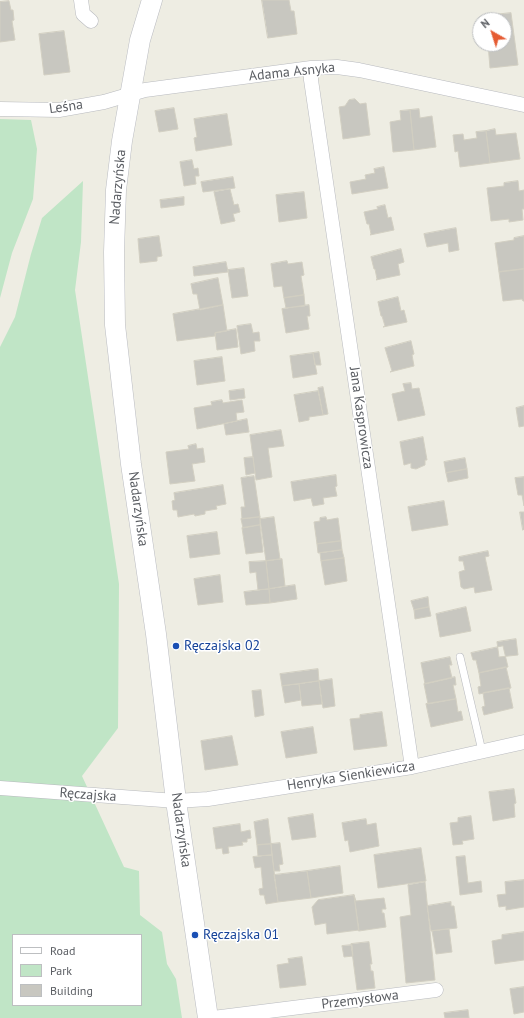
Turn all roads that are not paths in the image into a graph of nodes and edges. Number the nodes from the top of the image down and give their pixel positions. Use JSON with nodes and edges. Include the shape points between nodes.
{"nodes":[{"id":1,"x":81,"y":0,"type":"edge"},
{"id":2,"x":152,"y":0,"type":"edge"},
{"id":3,"x":91,"y":21,"type":"dead end"},
{"id":4,"x":311,"y":68,"type":"junction"},
{"id":5,"x":130,"y":94,"type":"junction"},
{"id":6,"x":524,"y":105,"type":"edge"},
{"id":7,"x":0,"y":109,"type":"edge"},
{"id":8,"x":460,"y":657,"type":"dead end"},
{"id":9,"x":524,"y":742,"type":"edge"},
{"id":10,"x":482,"y":751,"type":"junction"},
{"id":11,"x":412,"y":767,"type":"junction"},
{"id":12,"x":0,"y":788,"type":"edge"},
{"id":13,"x":176,"y":801,"type":"junction"},
{"id":14,"x":436,"y":990,"type":"dead end"},
{"id":15,"x":208,"y":1018,"type":"edge"},
{"id":16,"x":213,"y":1018,"type":"edge"}],
"edges":[{"from":1,"to":3,"type":"street","via":[[83,14]]},
{"from":2,"to":5,"type":"main road","name":"Nadarzyńska","via":[[140,40]]},
{"from":4,"to":5,"type":"street","name":"Adama Asnyka"},
{"from":4,"to":6,"type":"street","name":"Adama Asnyka","via":[[336,66]]},
{"from":4,"to":11,"type":"street","name":"Jana Kasprowicza"},
{"from":5,"to":7,"type":"street","name":"Leśna","via":[[104,102],[59,110]]},
{"from":5,"to":13,"type":"main road","name":"Nadarzyńska","via":[[116,190],[115,325]]},
{"from":8,"to":10,"type":"lane"},
{"from":9,"to":10,"type":"street","name":"Henryka Sienkiewicza"},
{"from":10,"to":11,"type":"street","name":"Henryka Sienkiewicza"},
{"from":11,"to":13,"type":"street","name":"Henryka Sienkiewicza","via":[[208,799]]},
{"from":12,"to":13,"type":"street","name":"Ręczajska"},
{"from":13,"to":15,"type":"main road","name":"Nadarzyńska"},
{"from":14,"to":16,"type":"street","name":"Przemysłowa"}]}
